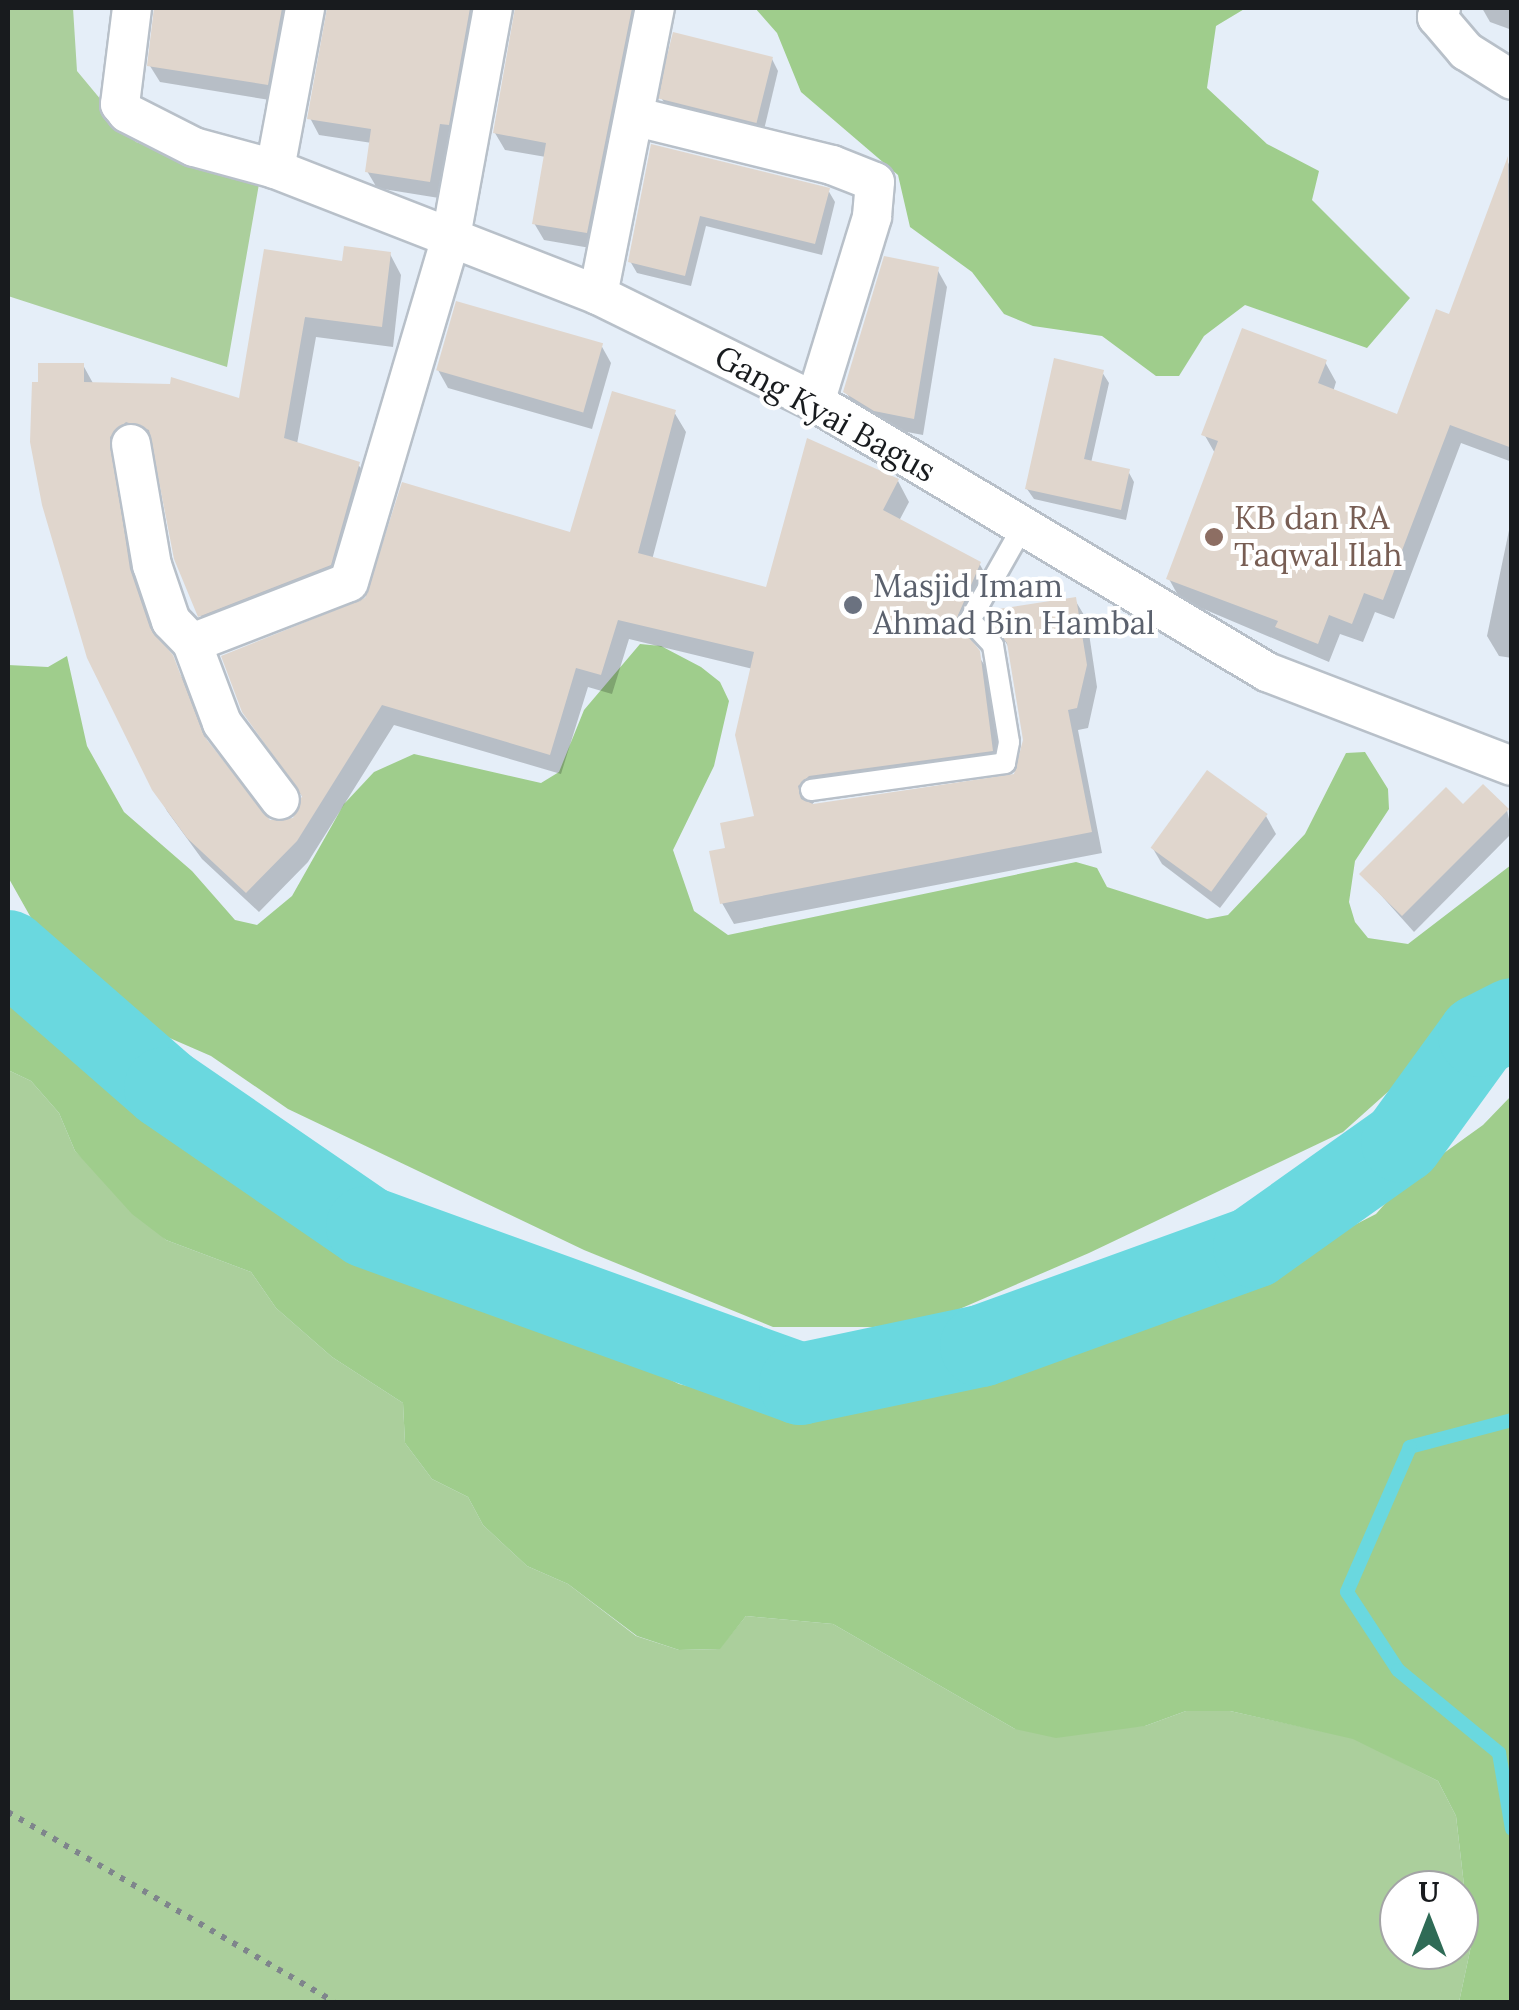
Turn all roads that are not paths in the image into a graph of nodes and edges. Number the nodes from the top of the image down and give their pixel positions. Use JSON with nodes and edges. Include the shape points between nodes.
{"nodes":[{"id":1,"x":132,"y":8,"type":"edge"},
{"id":2,"x":305,"y":8,"type":"edge"},
{"id":3,"x":493,"y":8,"type":"edge"},
{"id":4,"x":656,"y":8,"type":"edge"},
{"id":5,"x":1442,"y":8,"type":"edge"},
{"id":6,"x":1512,"y":80,"type":"edge"},
{"id":7,"x":637,"y":117,"type":"junction"},
{"id":8,"x":275,"y":169,"type":"junction"},
{"id":9,"x":450,"y":242,"type":"junction"},
{"id":10,"x":598,"y":296,"type":"junction"},
{"id":11,"x":816,"y":402,"type":"junction"},
{"id":12,"x":131,"y":444,"type":"dead end"},
{"id":13,"x":1022,"y":528,"type":"junction"},
{"id":14,"x":192,"y":643,"type":"junction"},
{"id":15,"x":1512,"y":766,"type":"edge"},
{"id":16,"x":811,"y":790,"type":"dead end"},
{"id":17,"x":280,"y":800,"type":"dead end"}],
"edges":[{"from":1,"to":8,"type":"street","name":"Gang Kyai Bagus","via":[[120,104],[194,146]]},
{"from":2,"to":8,"type":"street"},
{"from":3,"to":9,"type":"street"},
{"from":4,"to":7,"type":"street"},
{"from":5,"to":6,"type":"street","via":[[1437,16],[1466,51]]},
{"from":7,"to":10,"type":"street"},
{"from":7,"to":11,"type":"street","via":[[832,165],[875,182],[867,234]]},
{"from":8,"to":9,"type":"street","name":"Gang Kyai Bagus"},
{"from":9,"to":10,"type":"street","name":"Gang Kyai Bagus"},
{"from":9,"to":14,"type":"street","via":[[349,582]]},
{"from":10,"to":11,"type":"street","name":"Gang Kyai Bagus"},
{"from":11,"to":13,"type":"street","name":"Gang Kyai Bagus"},
{"from":12,"to":14,"type":"street","via":[[152,564],[170,621]]},
{"from":13,"to":15,"type":"street","name":"Gang Kyai Bagus","via":[[1267,672]]},
{"from":13,"to":16,"type":"lane","via":[[970,620],[993,646],[1009,742],[1005,763]]},
{"from":14,"to":17,"type":"street","via":[[222,722]]}]}
